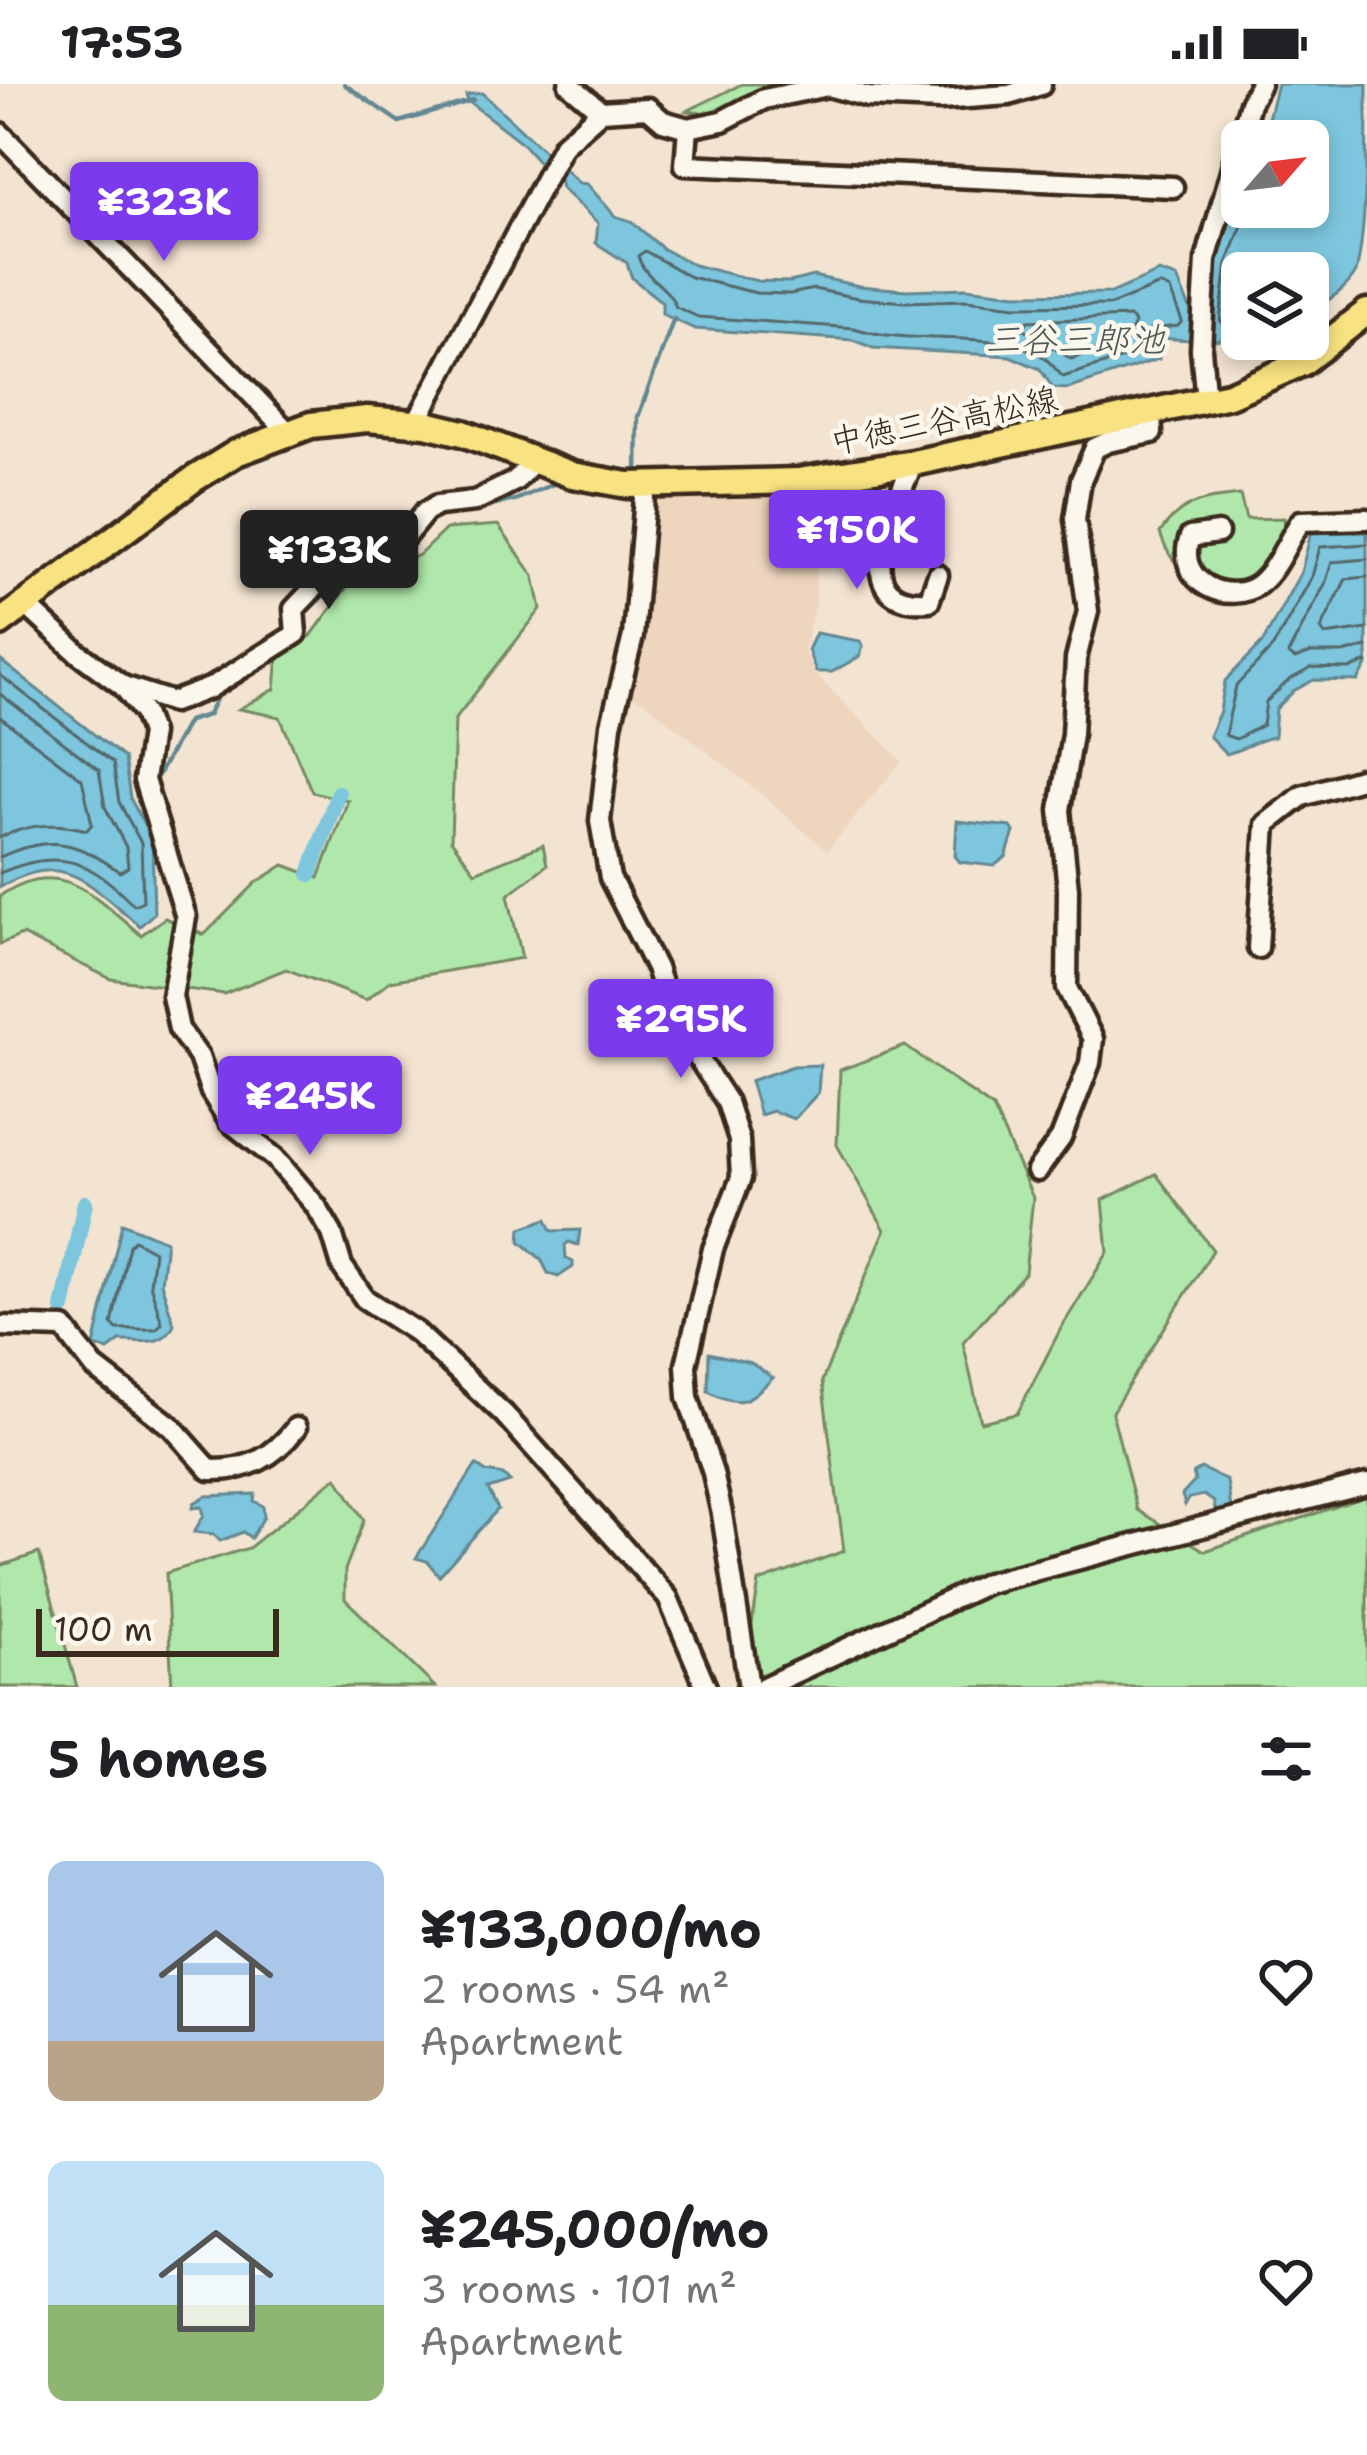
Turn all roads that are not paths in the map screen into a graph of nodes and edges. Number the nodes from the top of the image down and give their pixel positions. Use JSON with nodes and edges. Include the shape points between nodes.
{"nodes":[{"id":1,"x":569,"y":84,"type":"edge"},
{"id":2,"x":650,"y":84,"type":"edge"},
{"id":3,"x":1260,"y":84,"type":"edge"},
{"id":4,"x":1041,"y":86,"type":"edge"},
{"id":5,"x":648,"y":108,"type":"junction"},
{"id":6,"x":601,"y":111,"type":"junction"},
{"id":7,"x":688,"y":128,"type":"junction"},
{"id":8,"x":0,"y":134,"type":"edge"},
{"id":9,"x":1173,"y":187,"type":"dead end"},
{"id":10,"x":1367,"y":312,"type":"edge"},
{"id":11,"x":1206,"y":401,"type":"junction"},
{"id":12,"x":1151,"y":412,"type":"junction"},
{"id":13,"x":416,"y":423,"type":"junction"},
{"id":14,"x":288,"y":432,"type":"junction"},
{"id":15,"x":534,"y":461,"type":"junction"},
{"id":16,"x":913,"y":463,"type":"junction"},
{"id":17,"x":646,"y":486,"type":"junction"},
{"id":18,"x":1367,"y":519,"type":"edge"},
{"id":19,"x":1218,"y":532,"type":"dead end"},
{"id":20,"x":938,"y":575,"type":"dead end"},
{"id":21,"x":25,"y":604,"type":"junction"},
{"id":22,"x":0,"y":622,"type":"edge"},
{"id":23,"x":122,"y":686,"type":"junction"},
{"id":24,"x":1367,"y":777,"type":"edge"},
{"id":25,"x":1258,"y":948,"type":"dead end"},
{"id":26,"x":1036,"y":1172,"type":"dead end"},
{"id":27,"x":0,"y":1326,"type":"edge"},
{"id":28,"x":296,"y":1428,"type":"dead end"},
{"id":29,"x":1367,"y":1484,"type":"edge"},
{"id":30,"x":706,"y":1687,"type":"edge"},
{"id":31,"x":749,"y":1687,"type":"edge"},
{"id":32,"x":764,"y":1687,"type":"edge"}],
"edges":[{"from":1,"to":6,"type":"street"},
{"from":2,"to":5,"type":"street"},
{"from":3,"to":11,"type":"street","via":[[1206,260]]},
{"from":4,"to":7,"type":"street","via":[[940,100],[868,98],[828,86],[764,98],[722,122]]},
{"from":5,"to":6,"type":"street"},
{"from":5,"to":7,"type":"street"},
{"from":6,"to":13,"type":"street","via":[[563,145]]},
{"from":7,"to":9,"type":"street","via":[[685,165]]},
{"from":8,"to":14,"type":"street"},
{"from":10,"to":11,"type":"main road","name":"中徳三谷高松線","via":[[1282,375]]},
{"from":11,"to":12,"type":"main road","name":"中徳三谷高松線"},
{"from":12,"to":16,"type":"main road","name":"中徳三谷高松線"},
{"from":12,"to":26,"type":"street","via":[[1152,433],[1108,442],[1088,458],[1075,519],[1088,610],[1060,810],[1067,988],[1093,1039],[1061,1138]]},
{"from":13,"to":14,"type":"main road","name":"中徳三谷高松線","via":[[352,420]]},
{"from":13,"to":15,"type":"main road","name":"中徳三谷高松線"},
{"from":14,"to":21,"type":"main road","name":"中徳三谷高松線","via":[[194,478]]},
{"from":15,"to":17,"type":"main road","name":"中徳三谷高松線"},
{"from":15,"to":23,"type":"street","via":[[515,482],[475,501],[438,505],[399,544],[329,572],[294,609],[296,634],[209,688],[173,702]]},
{"from":16,"to":17,"type":"main road","name":"中徳三谷高松線","via":[[798,481]]},
{"from":16,"to":20,"type":"street","via":[[879,576],[890,592],[916,602],[929,601]]},
{"from":17,"to":31,"type":"street","via":[[633,635],[610,725],[600,821],[610,878],[673,1019],[727,1102],[740,1140],[741,1178],[713,1249],[686,1365],[722,1514]]},
{"from":18,"to":19,"type":"street","via":[[1301,521],[1272,569],[1243,592],[1208,587],[1190,571],[1190,537]]},
{"from":21,"to":22,"type":"main road","name":"中徳三谷高松線"},
{"from":21,"to":23,"type":"street"},
{"from":23,"to":30,"type":"street","via":[[152,733],[144,780],[186,916],[172,996],[211,1092],[229,1121],[316,1206],[365,1299],[416,1332],[504,1414],[668,1598]]},
{"from":24,"to":25,"type":"street","via":[[1302,796],[1266,824]]},
{"from":27,"to":28,"type":"street","via":[[64,1328],[94,1367],[172,1427],[210,1470],[254,1465]]},
{"from":29,"to":32,"type":"street","via":[[987,1583]]}]}
